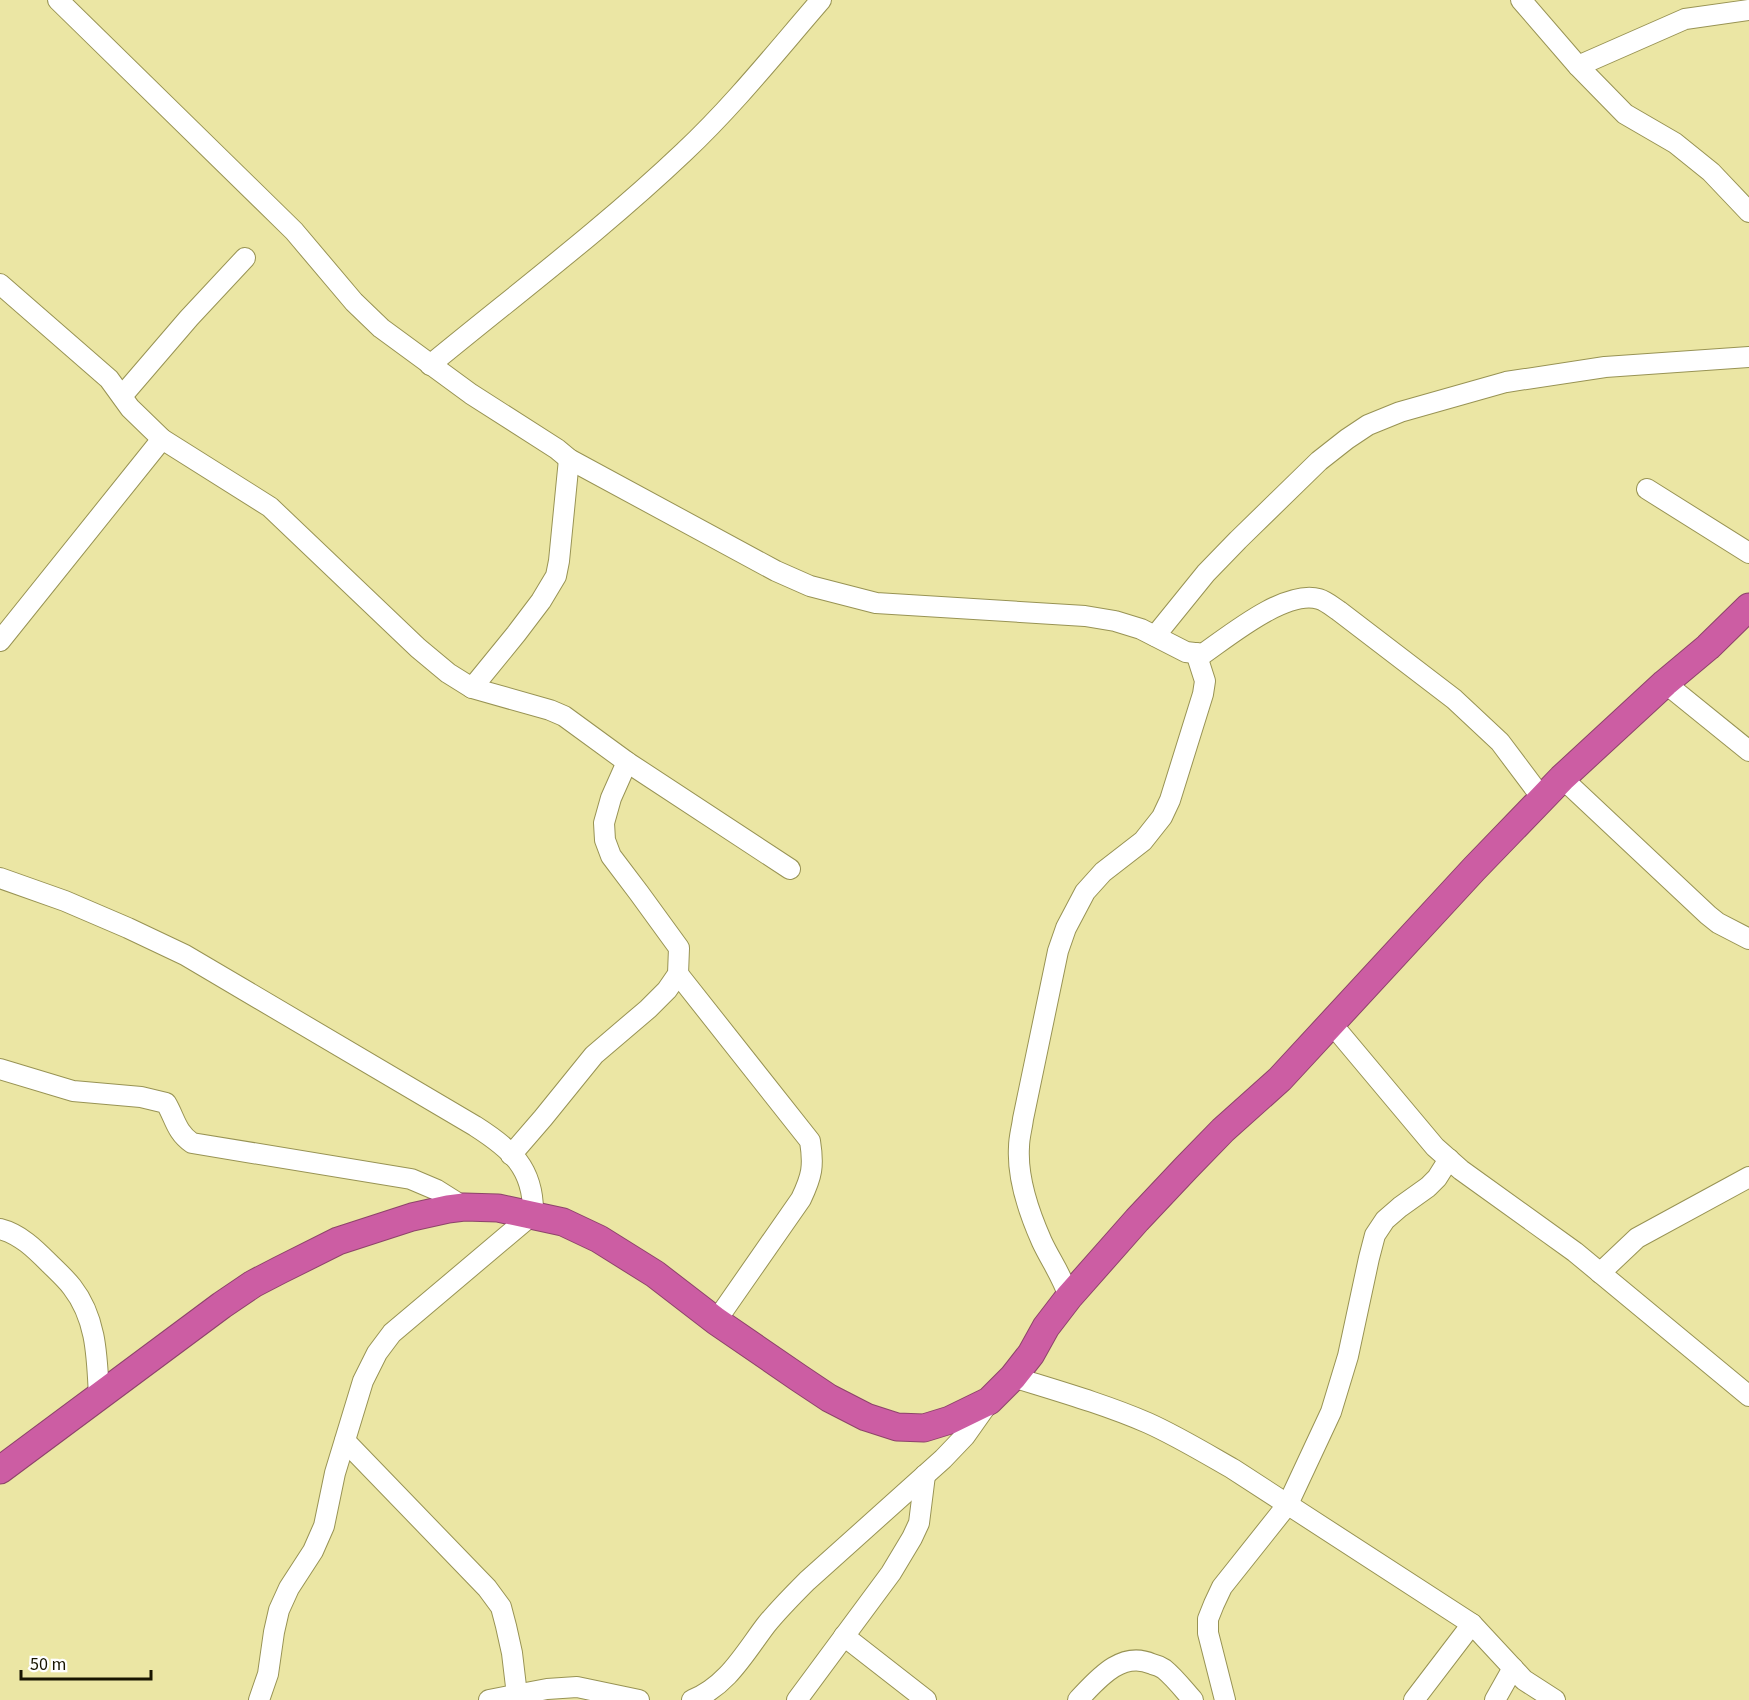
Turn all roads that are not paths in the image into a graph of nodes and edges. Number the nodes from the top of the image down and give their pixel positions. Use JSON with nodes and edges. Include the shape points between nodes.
{"nodes":[{"id":1,"x":58,"y":0,"type":"edge"},
{"id":2,"x":820,"y":0,"type":"edge"},
{"id":3,"x":1521,"y":0,"type":"edge"},
{"id":4,"x":1749,"y":10,"type":"edge"},
{"id":5,"x":1578,"y":66,"type":"junction"},
{"id":6,"x":1749,"y":212,"type":"edge"},
{"id":7,"x":245,"y":258,"type":"dead end"},
{"id":8,"x":0,"y":284,"type":"edge"},
{"id":9,"x":1749,"y":357,"type":"edge"},
{"id":10,"x":430,"y":365,"type":"junction"},
{"id":11,"x":122,"y":396,"type":"junction"},
{"id":12,"x":162,"y":439,"type":"junction"},
{"id":13,"x":569,"y":459,"type":"junction"},
{"id":14,"x":1647,"y":489,"type":"dead end"},
{"id":15,"x":1749,"y":553,"type":"edge"},
{"id":16,"x":1749,"y":607,"type":"edge"},
{"id":17,"x":1,"y":636,"type":"edge"},
{"id":18,"x":1155,"y":636,"type":"junction"},
{"id":19,"x":1196,"y":653,"type":"junction"},
{"id":20,"x":1665,"y":683,"type":"junction"},
{"id":21,"x":472,"y":688,"type":"junction"},
{"id":22,"x":1749,"y":751,"type":"edge"},
{"id":23,"x":627,"y":762,"type":"junction"},
{"id":24,"x":1562,"y":778,"type":"junction"},
{"id":25,"x":1542,"y":798,"type":"junction"},
{"id":26,"x":790,"y":869,"type":"dead end"},
{"id":27,"x":0,"y":878,"type":"edge"},
{"id":28,"x":1749,"y":939,"type":"edge"},
{"id":29,"x":678,"y":974,"type":"junction"},
{"id":30,"x":1331,"y":1023,"type":"junction"},
{"id":31,"x":0,"y":1069,"type":"edge"},
{"id":32,"x":511,"y":1155,"type":"junction"},
{"id":33,"x":1449,"y":1160,"type":"junction"},
{"id":34,"x":1749,"y":1177,"type":"edge"},
{"id":35,"x":464,"y":1207,"type":"junction"},
{"id":36,"x":533,"y":1214,"type":"junction"},
{"id":37,"x":0,"y":1229,"type":"edge"},
{"id":38,"x":1600,"y":1273,"type":"junction"},
{"id":39,"x":1069,"y":1297,"type":"junction"},
{"id":40,"x":716,"y":1321,"type":"junction"},
{"id":41,"x":1013,"y":1377,"type":"junction"},
{"id":42,"x":1749,"y":1396,"type":"edge"},
{"id":43,"x":99,"y":1397,"type":"junction"},
{"id":44,"x":989,"y":1401,"type":"junction"},
{"id":45,"x":345,"y":1442,"type":"junction"},
{"id":46,"x":0,"y":1470,"type":"edge"},
{"id":47,"x":925,"y":1475,"type":"junction"},
{"id":48,"x":1288,"y":1504,"type":"junction"},
{"id":49,"x":1472,"y":1623,"type":"junction"},
{"id":50,"x":844,"y":1636,"type":"junction"},
{"id":51,"x":1513,"y":1668,"type":"junction"},
{"id":52,"x":517,"y":1695,"type":"junction"},
{"id":53,"x":258,"y":1700,"type":"edge"},
{"id":54,"x":489,"y":1700,"type":"edge"},
{"id":55,"x":639,"y":1700,"type":"edge"},
{"id":56,"x":692,"y":1700,"type":"edge"},
{"id":57,"x":797,"y":1700,"type":"edge"},
{"id":58,"x":926,"y":1700,"type":"edge"},
{"id":59,"x":1078,"y":1700,"type":"edge"},
{"id":60,"x":1193,"y":1700,"type":"edge"},
{"id":61,"x":1225,"y":1700,"type":"edge"},
{"id":62,"x":1413,"y":1700,"type":"edge"},
{"id":63,"x":1495,"y":1700,"type":"edge"},
{"id":64,"x":1556,"y":1700,"type":"edge"}],
"edges":[{"from":1,"to":10,"type":"street","via":[[294,231],[354,302]]},
{"from":2,"to":10,"type":"street","via":[[734,102],[684,152]]},
{"from":3,"to":5,"type":"street"},
{"from":4,"to":5,"type":"street","via":[[1685,19]]},
{"from":5,"to":6,"type":"street","via":[[1625,114],[1675,143],[1711,172]]},
{"from":7,"to":11,"type":"street"},
{"from":8,"to":11,"type":"street","via":[[109,379]]},
{"from":9,"to":18,"type":"street","via":[[1605,367],[1506,382],[1368,425],[1319,462],[1238,540]]},
{"from":10,"to":13,"type":"street"},
{"from":11,"to":12,"type":"street"},
{"from":12,"to":17,"type":"street"},
{"from":12,"to":21,"type":"street","via":[[270,507],[418,648]]},
{"from":13,"to":18,"type":"street","via":[[810,586],[876,603],[1084,616],[1115,621]]},
{"from":13,"to":21,"type":"street","via":[[556,576]]},
{"from":14,"to":15,"type":"street"},
{"from":16,"to":20,"type":"highway"},
{"from":18,"to":19,"type":"street"},
{"from":19,"to":25,"type":"street","via":[[1203,654],[1267,610],[1302,598],[1319,599],[1454,699],[1500,742]]},
{"from":19,"to":39,"type":"street","via":[[1205,681],[1203,694],[1170,800],[1143,841],[1103,872],[1085,892],[1066,928],[1023,1119],[1019,1147],[1026,1196],[1041,1240],[1064,1280]]},
{"from":20,"to":22,"type":"street"},
{"from":20,"to":24,"type":"highway"},
{"from":21,"to":23,"type":"street","via":[[564,716]]},
{"from":23,"to":26,"type":"street"},
{"from":23,"to":29,"type":"street","via":[[604,823],[605,840],[610,856],[679,948]]},
{"from":24,"to":25,"type":"highway"},
{"from":24,"to":28,"type":"street","via":[[1708,915]]},
{"from":25,"to":30,"type":"highway"},
{"from":27,"to":32,"type":"street","via":[[65,901],[185,955],[475,1126],[501,1143]]},
{"from":29,"to":32,"type":"street","via":[[648,1009],[594,1055]]},
{"from":29,"to":40,"type":"street","via":[[810,1141],[813,1160],[810,1180],[801,1199]]},
{"from":30,"to":33,"type":"street"},
{"from":30,"to":39,"type":"highway","via":[[1280,1079],[1186,1168]]},
{"from":31,"to":35,"type":"street","via":[[73,1091],[166,1103],[183,1137],[192,1143],[411,1179]]},
{"from":32,"to":36,"type":"street","via":[[529,1180]]},
{"from":33,"to":38,"type":"street"},
{"from":33,"to":48,"type":"street","via":[[1428,1187],[1385,1220],[1376,1235],[1341,1384]]},
{"from":34,"to":38,"type":"street","via":[[1637,1238]]},
{"from":35,"to":36,"type":"highway"},
{"from":35,"to":43,"type":"highway","via":[[378,1228],[280,1269],[222,1305]]},
{"from":36,"to":40,"type":"highway","via":[[563,1222],[599,1239],[655,1274]]},
{"from":36,"to":45,"type":"street","via":[[392,1333],[376,1353],[363,1380]]},
{"from":37,"to":43,"type":"street","via":[[33,1247],[72,1286],[91,1322]]},
{"from":38,"to":42,"type":"street"},
{"from":39,"to":41,"type":"highway"},
{"from":40,"to":44,"type":"highway","via":[[829,1398],[897,1427],[924,1428]]},
{"from":41,"to":44,"type":"highway"},
{"from":41,"to":48,"type":"street","via":[[1109,1407],[1149,1424],[1197,1448]]},
{"from":43,"to":46,"type":"highway"},
{"from":44,"to":47,"type":"street","via":[[965,1436]]},
{"from":45,"to":52,"type":"street","via":[[501,1607]]},
{"from":45,"to":53,"type":"street","via":[[324,1526],[279,1610],[268,1674]]},
{"from":47,"to":50,"type":"street","via":[[919,1523],[912,1538]]},
{"from":47,"to":56,"type":"street","via":[[800,1588],[717,1686]]},
{"from":48,"to":49,"type":"street"},
{"from":48,"to":61,"type":"street","via":[[1222,1587],[1208,1619]]},
{"from":49,"to":51,"type":"street"},
{"from":49,"to":62,"type":"street"},
{"from":50,"to":57,"type":"street"},
{"from":50,"to":58,"type":"street"},
{"from":51,"to":63,"type":"street"},
{"from":51,"to":64,"type":"street","via":[[1524,1680]]},
{"from":52,"to":54,"type":"street"},
{"from":52,"to":55,"type":"street","via":[[578,1687]]},
{"from":59,"to":60,"type":"street","via":[[1101,1676],[1132,1660],[1164,1669]]}]}
